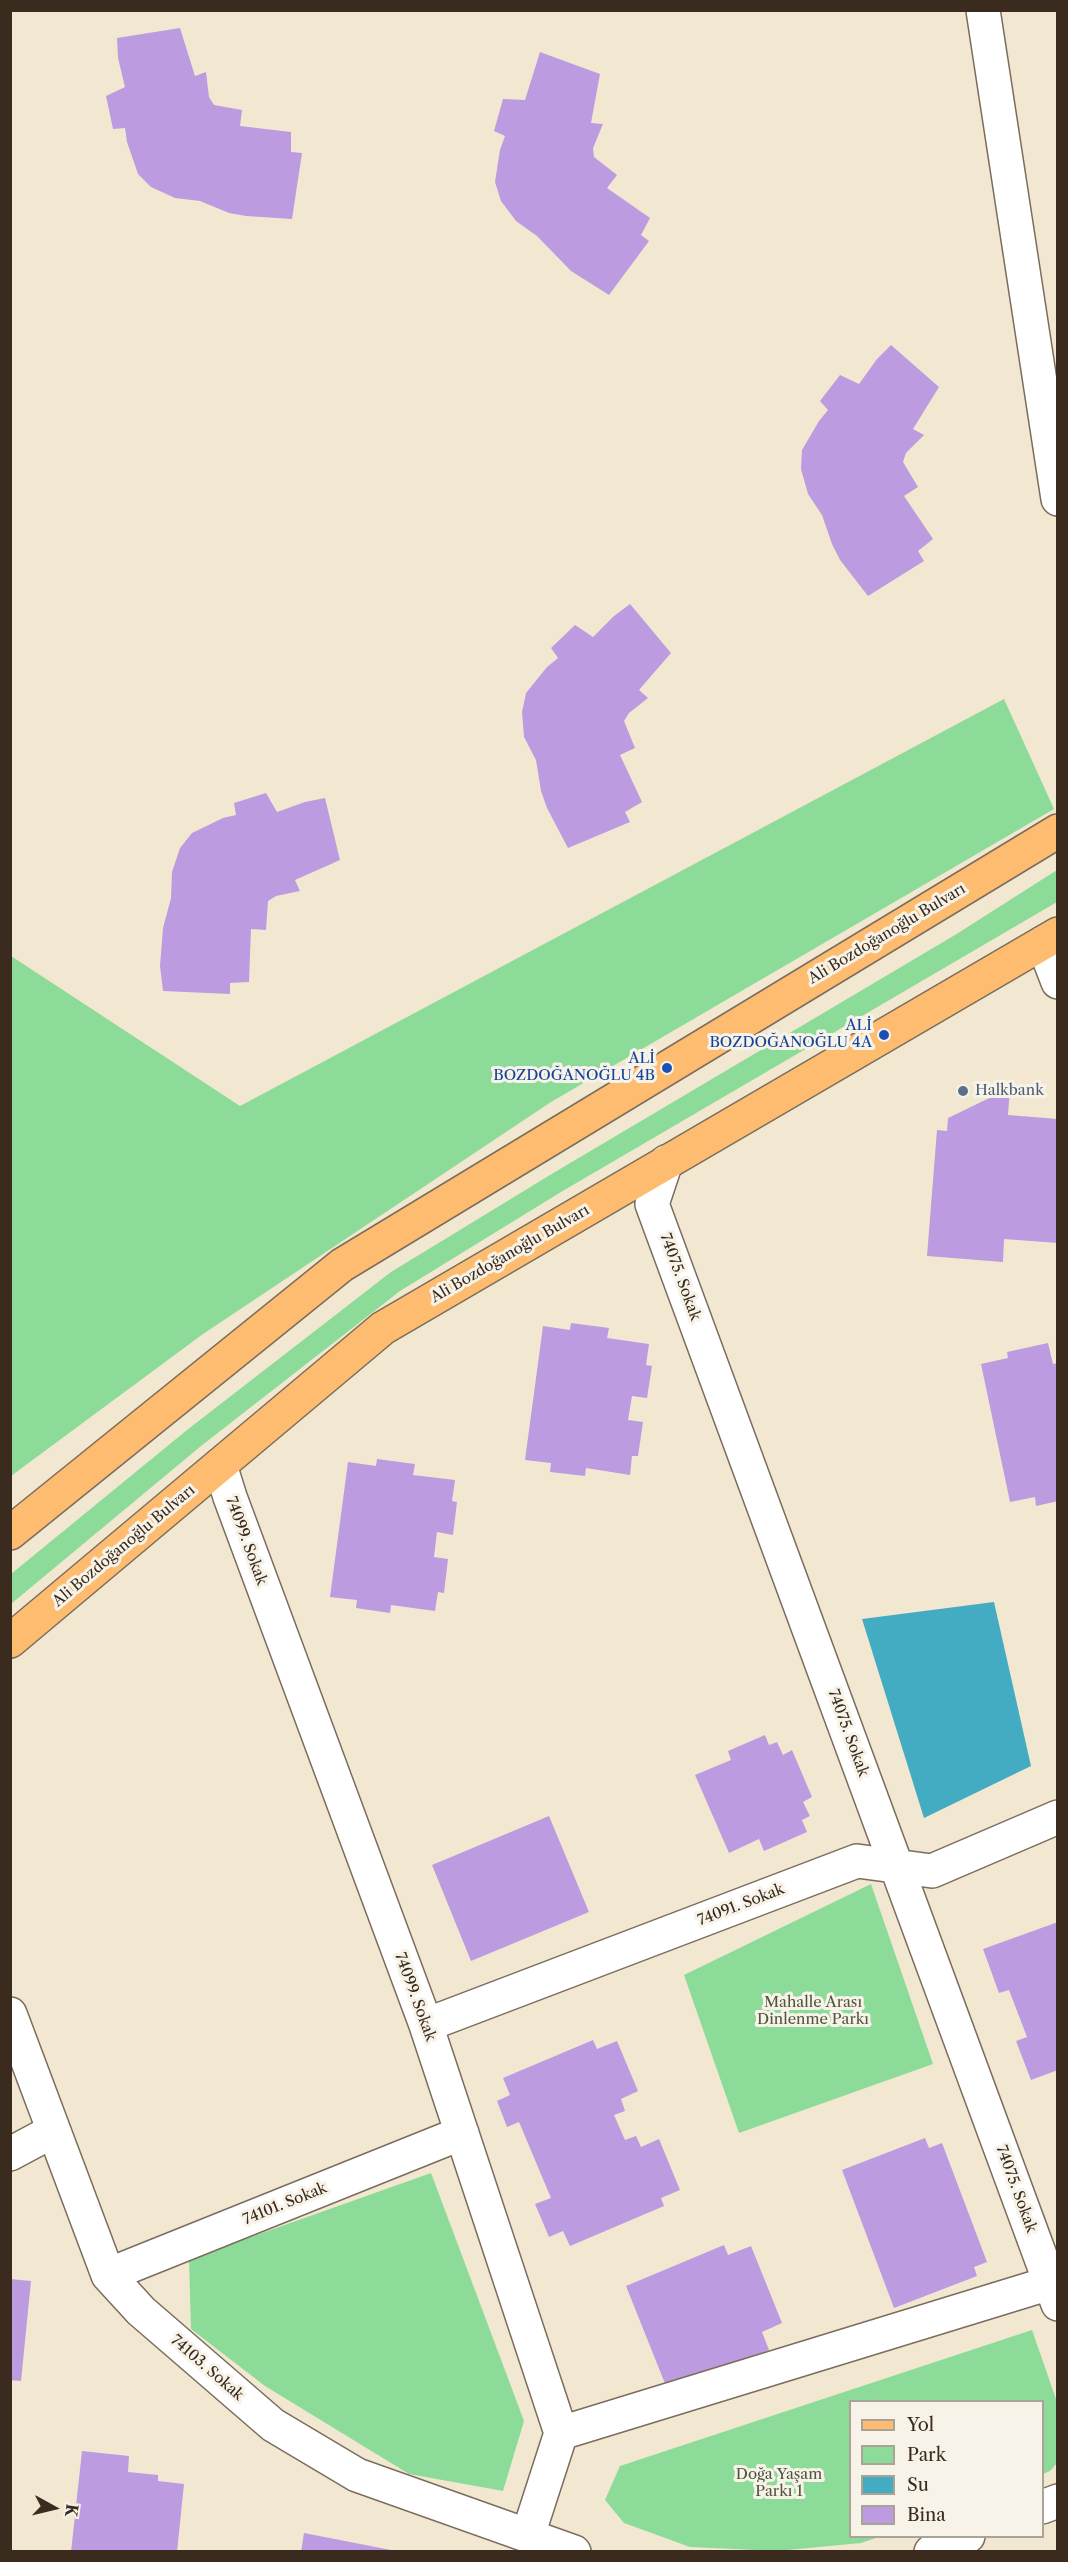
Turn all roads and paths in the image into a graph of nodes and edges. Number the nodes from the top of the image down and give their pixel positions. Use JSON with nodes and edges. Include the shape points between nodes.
{"nodes":[{"id":1,"x":983,"y":10,"type":"edge"},
{"id":2,"x":1058,"y":499,"type":"edge"},
{"id":3,"x":1058,"y":831,"type":"edge"},
{"id":4,"x":1050,"y":938,"type":"edge"},
{"id":5,"x":1058,"y":982,"type":"edge"},
{"id":6,"x":666,"y":1162,"type":"junction"},
{"id":7,"x":220,"y":1465,"type":"junction"},
{"id":8,"x":10,"y":1533,"type":"edge"},
{"id":9,"x":10,"y":1641,"type":"edge"},
{"id":10,"x":1058,"y":1817,"type":"edge"},
{"id":11,"x":897,"y":1865,"type":"junction"},
{"id":12,"x":10,"y":2014,"type":"edge"},
{"id":13,"x":426,"y":2025,"type":"junction"},
{"id":14,"x":53,"y":2131,"type":"junction"},
{"id":15,"x":462,"y":2133,"type":"junction"},
{"id":16,"x":10,"y":2154,"type":"edge"},
{"id":17,"x":108,"y":2275,"type":"junction"},
{"id":18,"x":1054,"y":2293,"type":"edge"},
{"id":19,"x":561,"y":2433,"type":"junction"},
{"id":20,"x":528,"y":2535,"type":"junction"},
{"id":21,"x":963,"y":2538,"type":"edge"},
{"id":22,"x":574,"y":2552,"type":"edge"},
{"id":23,"x":931,"y":2552,"type":"edge"}],
"edges":[{"from":1,"to":2,"type":"street"},
{"from":3,"to":8,"type":"main road","name":"Ali Bozdoğanoğlu Bulvarı","via":[[342,1266]]},
{"from":4,"to":5,"type":"street"},
{"from":4,"to":6,"type":"main road","name":"Ali Bozdoğanoğlu Bulvarı"},
{"from":6,"to":7,"type":"main road","name":"Ali Bozdoğanoğlu Bulvarı","via":[[382,1328]]},
{"from":6,"to":11,"type":"street","name":"74075. Sokak","via":[[652,1204]]},
{"from":7,"to":9,"type":"main road","name":"Ali Bozdoğanoğlu Bulvarı"},
{"from":7,"to":13,"type":"street","name":"74099. Sokak"},
{"from":10,"to":11,"type":"street","name":"74091. Sokak","via":[[932,1871]]},
{"from":11,"to":13,"type":"street","name":"74091. Sokak","via":[[858,1861]]},
{"from":11,"to":18,"type":"street","name":"74075. Sokak"},
{"from":12,"to":14,"type":"street","name":"74103. Sokak"},
{"from":13,"to":15,"type":"street","name":"74099. Sokak"},
{"from":14,"to":16,"type":"street"},
{"from":14,"to":17,"type":"street","name":"74103. Sokak"},
{"from":15,"to":17,"type":"street","name":"74101. Sokak"},
{"from":15,"to":19,"type":"street","name":"74099. Sokak"},
{"from":17,"to":20,"type":"street","name":"74103. Sokak","via":[[141,2311],[273,2425],[357,2475]]},
{"from":18,"to":19,"type":"street"},
{"from":19,"to":20,"type":"street"},
{"from":20,"to":22,"type":"street","name":"74103. Sokak"},
{"from":21,"to":23,"type":"street"}]}
